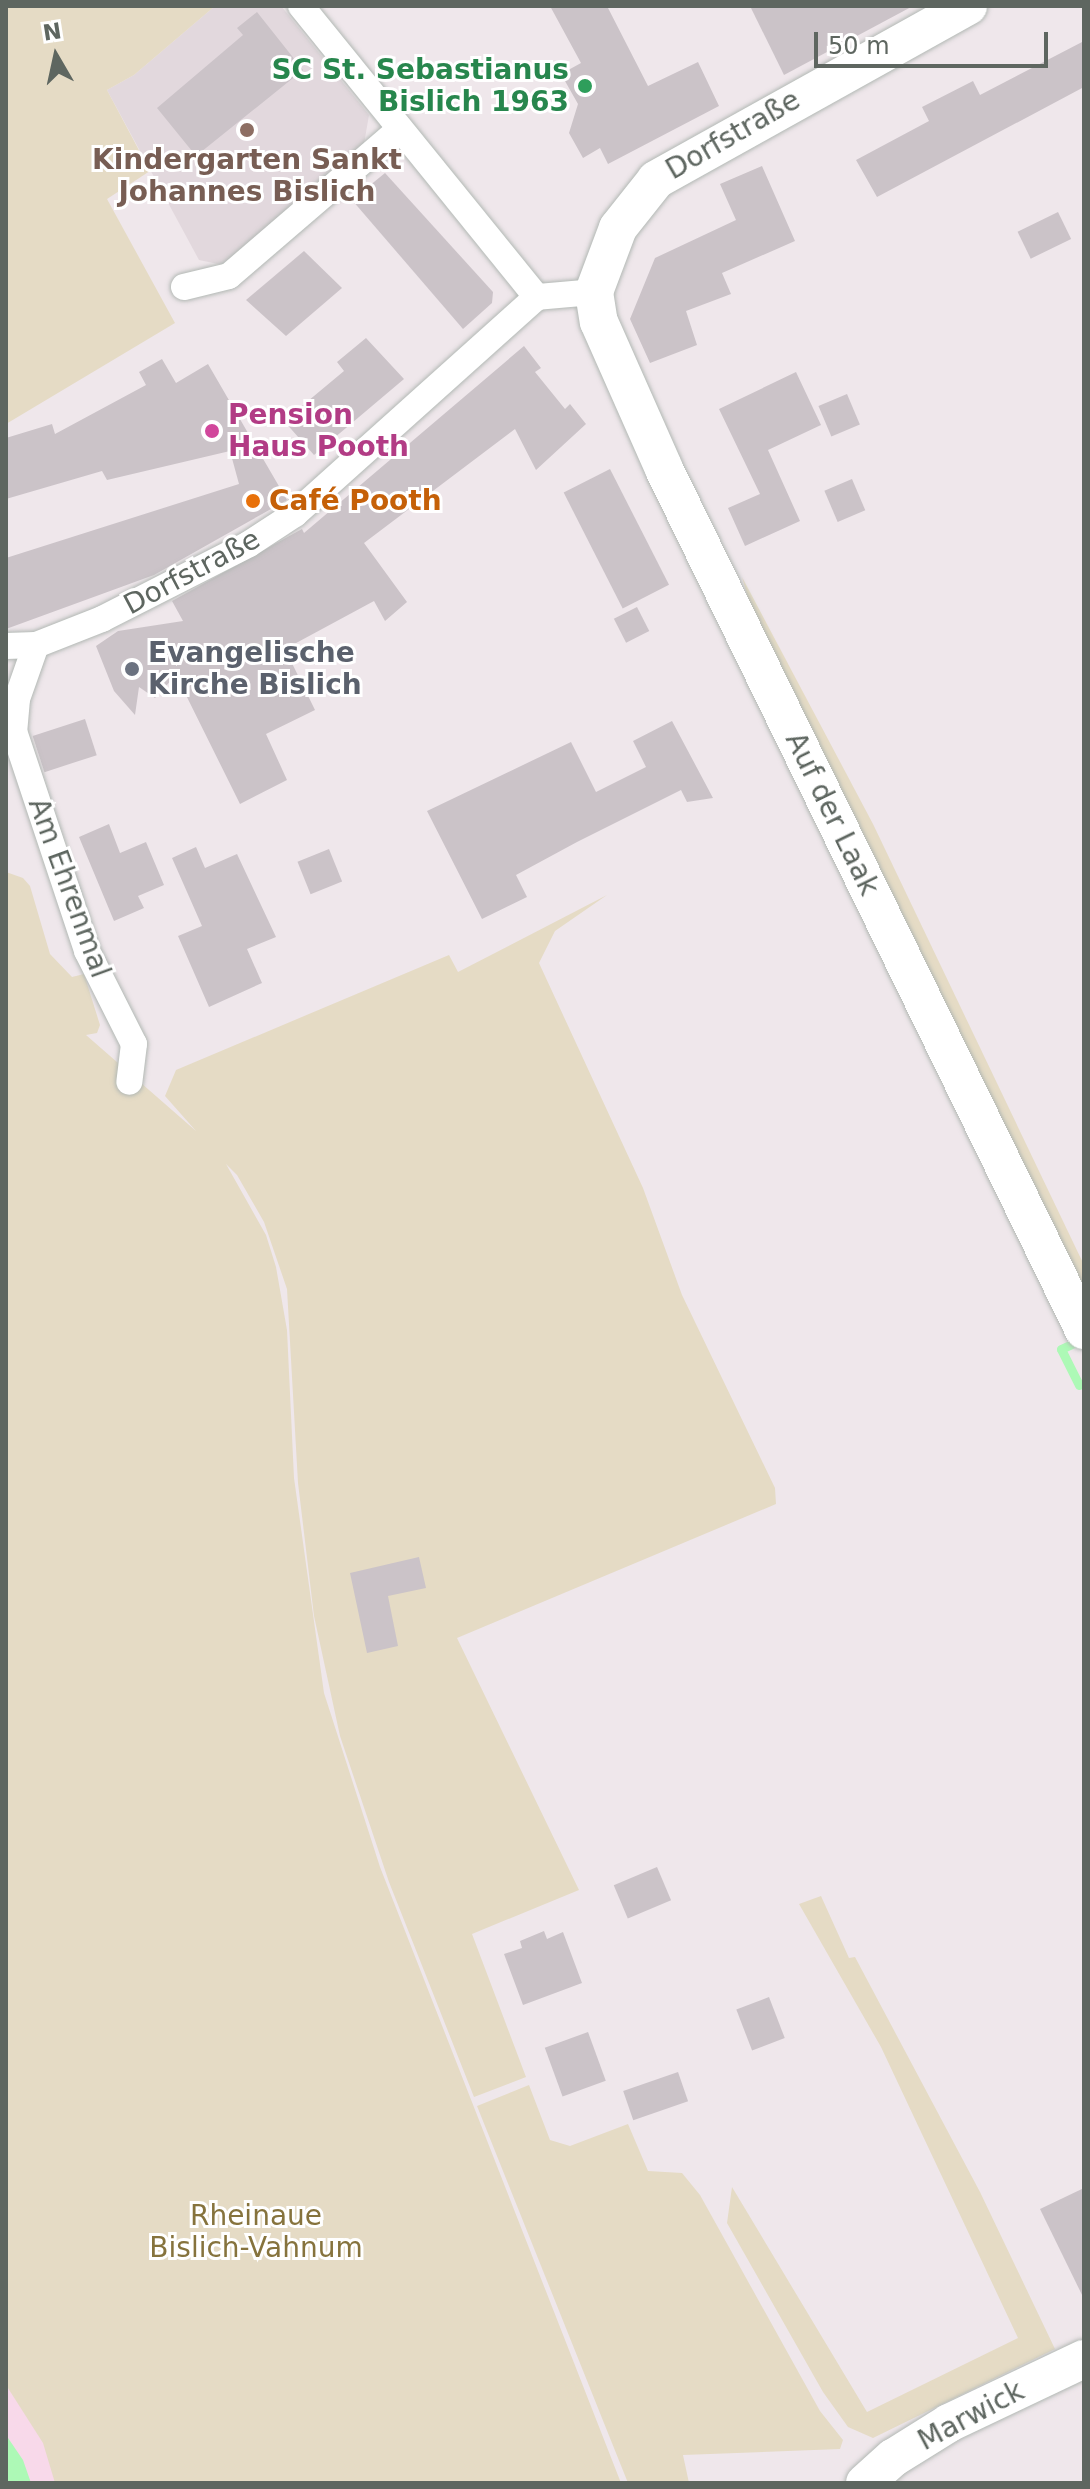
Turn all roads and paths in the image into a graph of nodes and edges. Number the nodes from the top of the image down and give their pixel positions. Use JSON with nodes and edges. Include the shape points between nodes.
{"nodes":[{"id":1,"x":301,"y":6,"type":"edge"},
{"id":2,"x":968,"y":6,"type":"edge"},
{"id":3,"x":400,"y":129,"type":"junction"},
{"id":4,"x":184,"y":287,"type":"dead end"},
{"id":5,"x":594,"y":292,"type":"junction"},
{"id":6,"x":537,"y":297,"type":"junction"},
{"id":7,"x":36,"y":645,"type":"junction"},
{"id":8,"x":6,"y":646,"type":"edge"},
{"id":9,"x":129,"y":1082,"type":"dead end"},
{"id":10,"x":1084,"y":1330,"type":"edge"},
{"id":11,"x":1084,"y":2359,"type":"edge"},
{"id":12,"x":865,"y":2483,"type":"edge"}],
"edges":[{"from":1,"to":3,"type":"street"},
{"from":2,"to":5,"type":"main road","name":"Dorfstraße","via":[[656,180],[618,228]]},
{"from":3,"to":4,"type":"street","via":[[229,276]]},
{"from":3,"to":6,"type":"street"},
{"from":5,"to":6,"type":"street"},
{"from":5,"to":10,"type":"main road","name":"Auf der Laak","via":[[599,322],[664,469]]},
{"from":6,"to":7,"type":"street","name":"Dorfstraße","via":[[295,514],[249,544]]},
{"from":7,"to":8,"type":"street"},
{"from":7,"to":9,"type":"street","name":"Am Ehrenmal","via":[[17,699],[14,731],[87,951],[134,1044]]},
{"from":11,"to":12,"type":"main road","name":"Marwick","via":[[949,2423],[893,2458]]}]}
